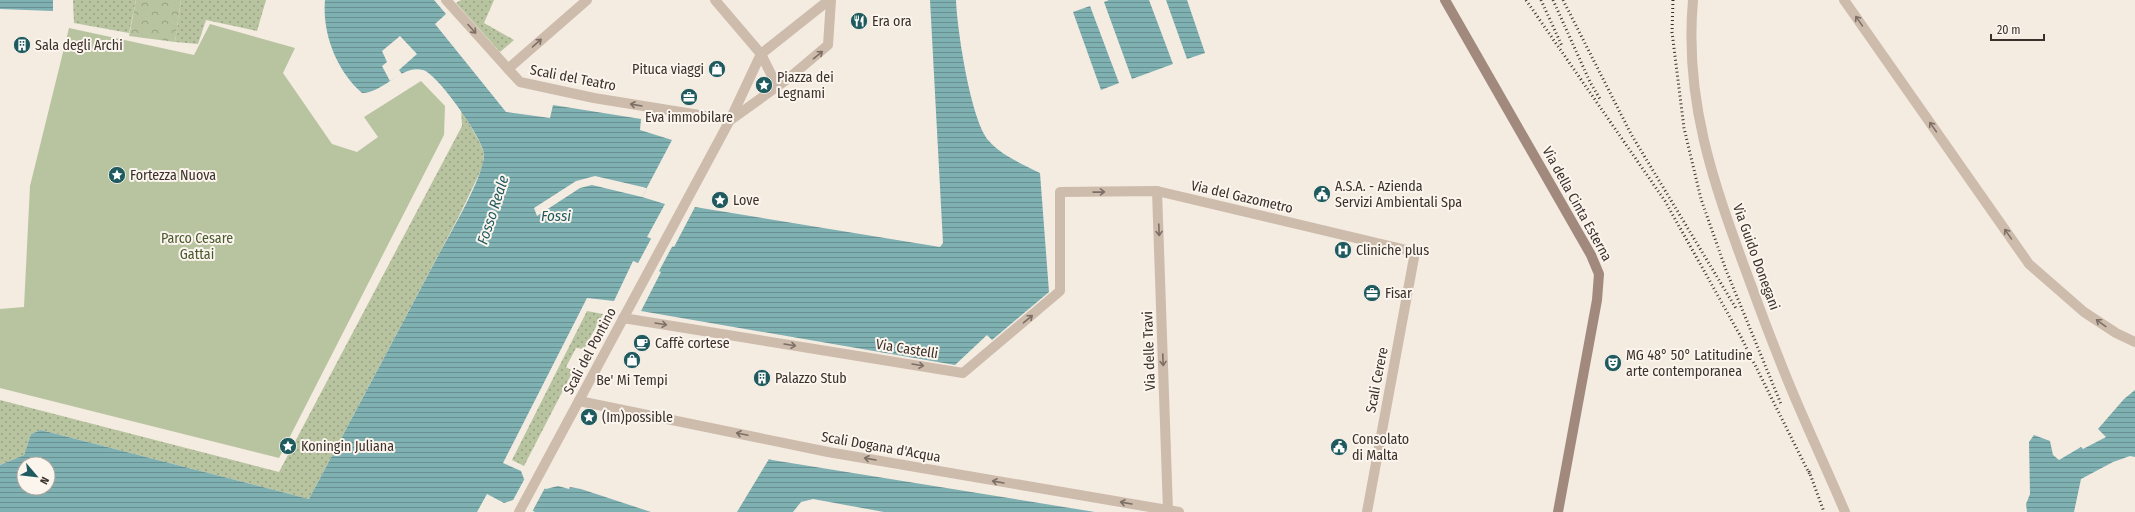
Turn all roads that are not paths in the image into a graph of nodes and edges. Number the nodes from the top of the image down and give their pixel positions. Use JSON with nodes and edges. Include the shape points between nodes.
{"nodes":[{"id":1,"x":446,"y":0,"type":"edge"},
{"id":2,"x":587,"y":0,"type":"edge"},
{"id":3,"x":715,"y":0,"type":"edge"},
{"id":4,"x":830,"y":0,"type":"edge"},
{"id":5,"x":1445,"y":0,"type":"edge"},
{"id":6,"x":1693,"y":0,"type":"edge"},
{"id":7,"x":1844,"y":0,"type":"edge"},
{"id":8,"x":761,"y":54,"type":"junction"},
{"id":9,"x":508,"y":69,"type":"junction"},
{"id":10,"x":777,"y":86,"type":"junction"},
{"id":11,"x":730,"y":120,"type":"junction"},
{"id":12,"x":1157,"y":191,"type":"junction"},
{"id":13,"x":1060,"y":192,"type":"joint"},
{"id":14,"x":1415,"y":252,"type":"joint"},
{"id":15,"x":625,"y":315,"type":"junction"},
{"id":16,"x":2135,"y":342,"type":"edge"},
{"id":17,"x":579,"y":400,"type":"junction"},
{"id":18,"x":520,"y":510,"type":"edge"},
{"id":19,"x":1168,"y":510,"type":"junction"},
{"id":20,"x":1178,"y":512,"type":"edge"},
{"id":21,"x":1367,"y":512,"type":"edge"},
{"id":22,"x":1558,"y":512,"type":"edge"},
{"id":23,"x":1845,"y":512,"type":"edge"}],
"edges":[{"from":1,"to":9,"type":"street","name":"Scali del Teatro","one_way":true},
{"from":9,"to":2,"type":"street","one_way":true},
{"from":3,"to":8,"type":"street"},
{"from":4,"to":8,"type":"street"},
{"from":10,"to":4,"type":"street","one_way":true,"via":[[828,45]]},
{"from":5,"to":22,"type":"main road","name":"Via della Cinta Esterna","via":[[1591,255],[1599,274],[1597,300]]},
{"from":6,"to":23,"type":"street","name":"Via Guido Donegani","via":[[1691,51],[1694,95],[1702,139],[1720,201],[1778,357]]},
{"from":16,"to":7,"type":"street","one_way":true,"via":[[2084,312],[2029,264]]},
{"from":8,"to":10,"type":"street"},
{"from":8,"to":11,"type":"street"},
{"from":11,"to":9,"type":"street","name":"Scali del Teatro","one_way":true,"via":[[594,98],[520,82]]},
{"from":10,"to":11,"type":"street"},
{"from":11,"to":15,"type":"street","name":"Scali del Pontino"},
{"from":13,"to":12,"type":"street","name":"Via del Gazometro","one_way":true},
{"from":12,"to":14,"type":"street","name":"Via del Gazometro"},
{"from":12,"to":19,"type":"street","name":"Via delle Travi","one_way":true},
{"from":15,"to":13,"type":"street","name":"Via Castelli","one_way":true,"via":[[963,373],[1060,291]]},
{"from":14,"to":21,"type":"street","name":"Scali Cerere"},
{"from":15,"to":17,"type":"street","name":"Scali del Pontino"},
{"from":17,"to":18,"type":"street","name":"Scali del Pontino"},
{"from":19,"to":17,"type":"street","name":"Scali Dogana d'Acqua","one_way":true,"via":[[828,452]]},
{"from":19,"to":20,"type":"street","name":"Scali Dogana d'Acqua"}]}
